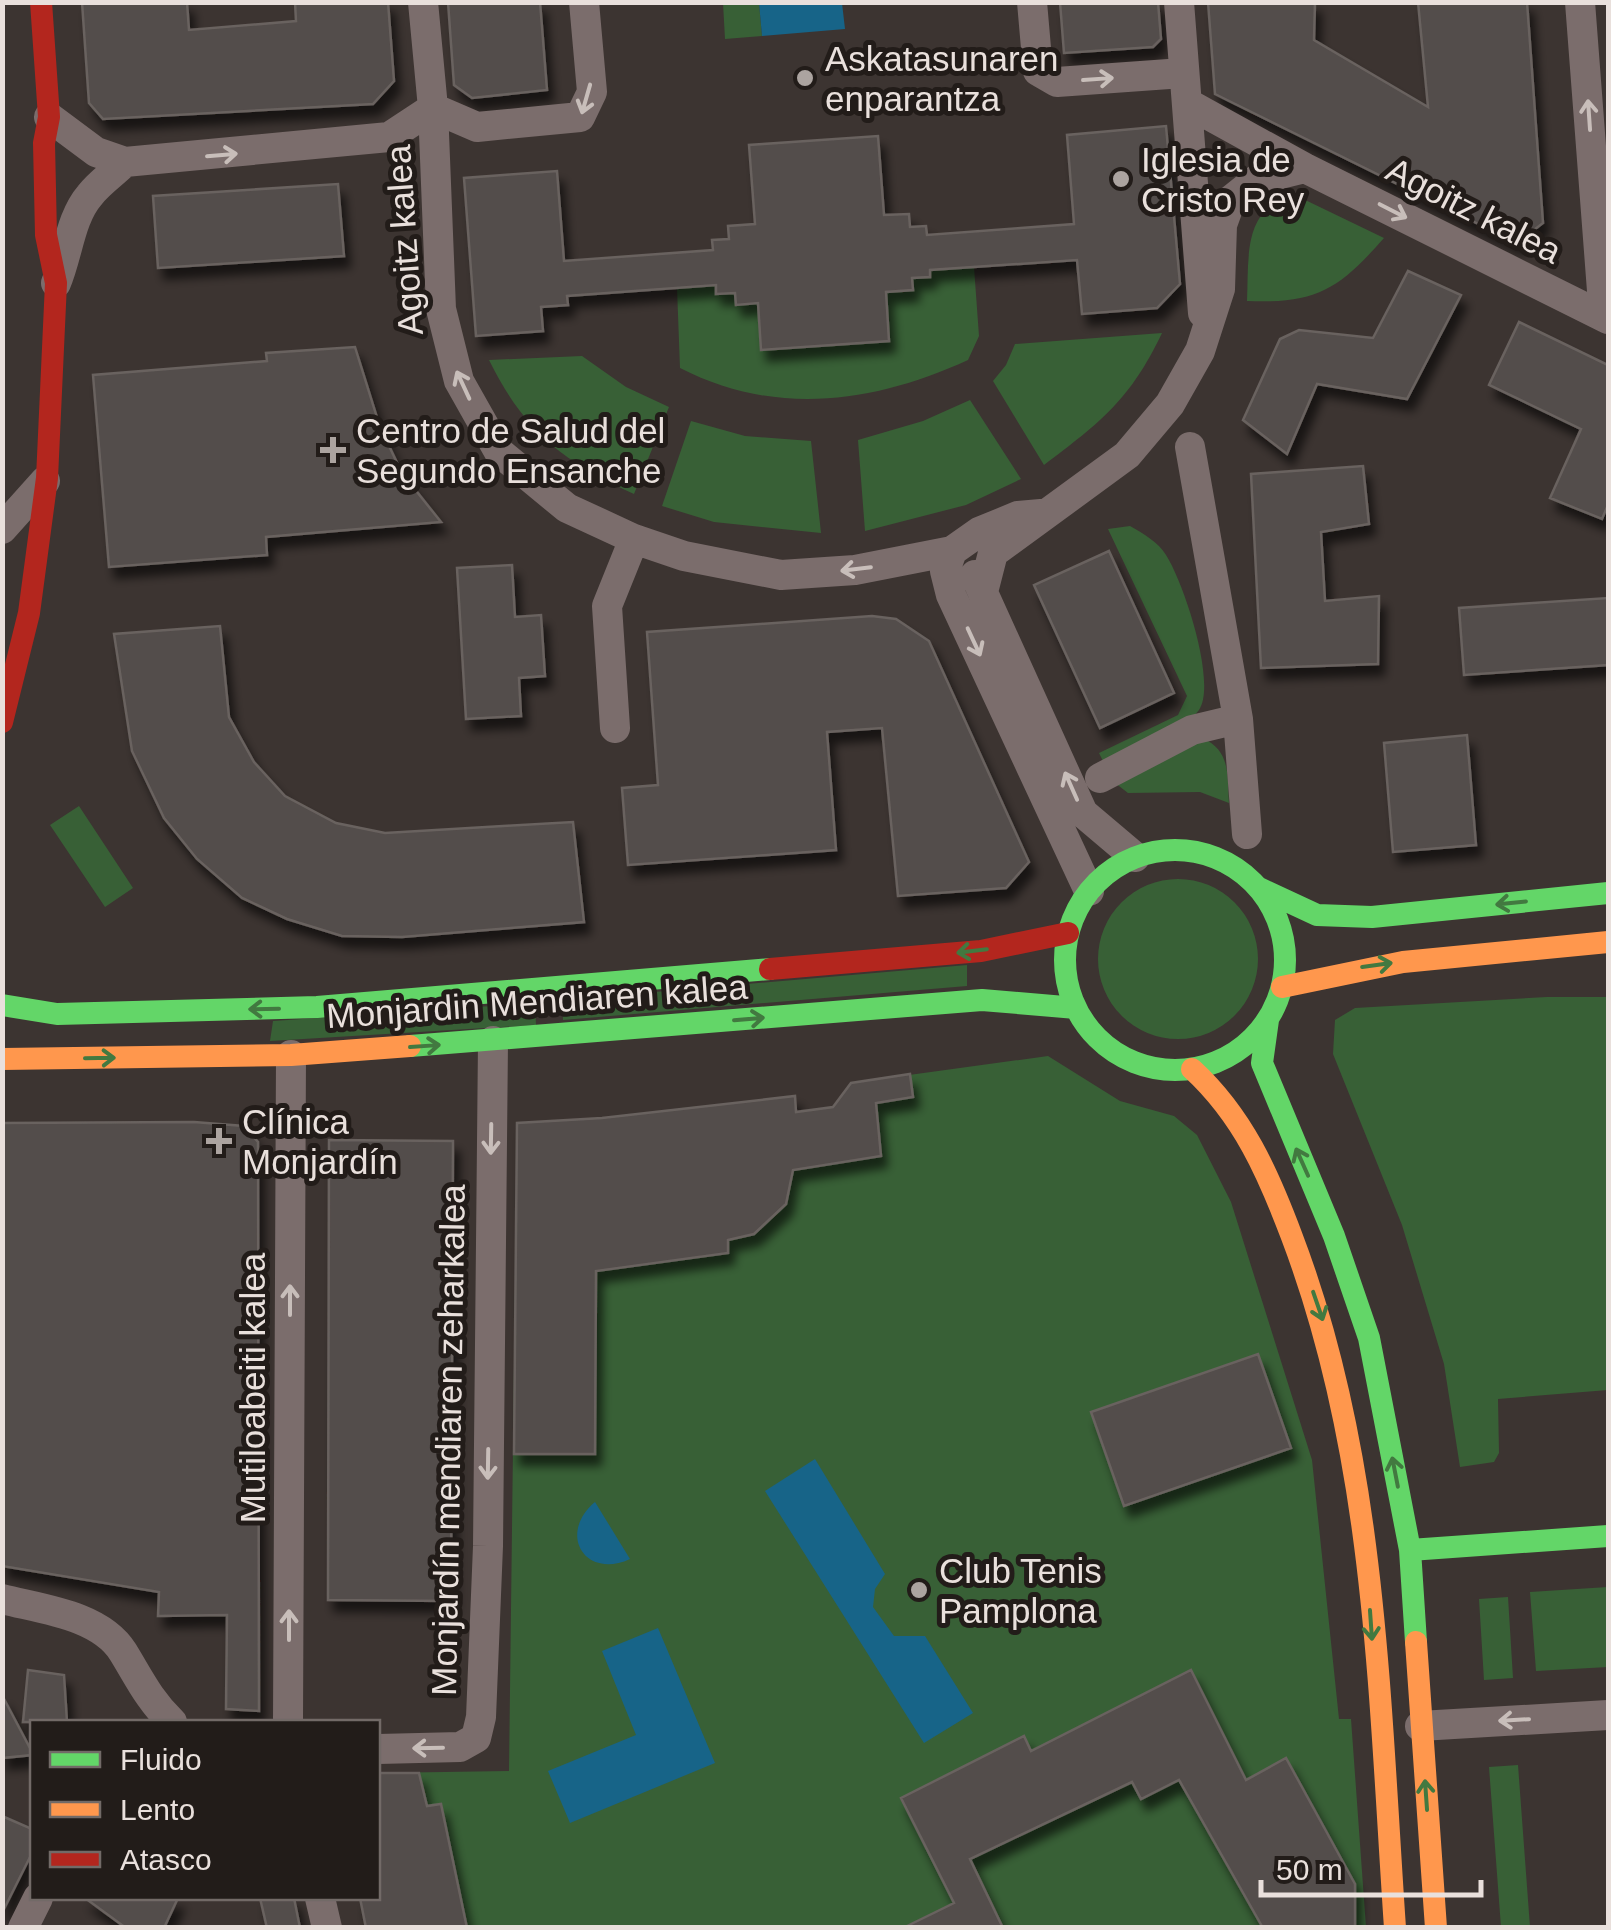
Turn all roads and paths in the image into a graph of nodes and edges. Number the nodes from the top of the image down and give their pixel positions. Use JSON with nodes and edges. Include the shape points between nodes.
{"nodes":[{"id":1,"x":41,"y":2,"type":"edge"},
{"id":2,"x":423,"y":2,"type":"edge"},
{"id":3,"x":584,"y":2,"type":"edge"},
{"id":4,"x":1032,"y":2,"type":"edge"},
{"id":5,"x":1178,"y":2,"type":"edge"},
{"id":6,"x":1580,"y":2,"type":"edge"},
{"id":7,"x":1185,"y":88,"type":"junction"},
{"id":8,"x":433,"y":108,"type":"junction"},
{"id":9,"x":48,"y":117,"type":"junction"},
{"id":10,"x":125,"y":162,"type":"junction"},
{"id":11,"x":1306,"y":168,"type":"junction"},
{"id":12,"x":56,"y":283,"type":"junction"},
{"id":13,"x":1606,"y":318,"type":"edge"},
{"id":14,"x":1205,"y":329,"type":"junction"},
{"id":15,"x":1190,"y":447,"type":"dead end"},
{"id":16,"x":47,"y":478,"type":"junction"},
{"id":17,"x":1041,"y":514,"type":"junction"},
{"id":18,"x":2,"y":529,"type":"edge"},
{"id":19,"x":634,"y":539,"type":"junction"},
{"id":20,"x":952,"y":551,"type":"junction"},
{"id":21,"x":983,"y":592,"type":"junction"},
{"id":22,"x":16,"y":609,"type":"edge"},
{"id":23,"x":1238,"y":719,"type":"junction"},
{"id":24,"x":2,"y":722,"type":"edge"},
{"id":25,"x":616,"y":728,"type":"dead end"},
{"id":26,"x":1100,"y":778,"type":"dead end"},
{"id":27,"x":1247,"y":834,"type":"dead end"},
{"id":28,"x":1135,"y":857,"type":"junction"},
{"id":29,"x":1259,"y":888,"type":"junction"},
{"id":30,"x":1089,"y":891,"type":"junction"},
{"id":31,"x":1608,"y":893,"type":"edge"},
{"id":32,"x":1068,"y":933,"type":"junction"},
{"id":33,"x":1608,"y":942,"type":"edge"},
{"id":34,"x":1282,"y":987,"type":"junction"},
{"id":35,"x":2,"y":1005,"type":"edge"},
{"id":36,"x":1076,"y":1008,"type":"junction"},
{"id":37,"x":1268,"y":1020,"type":"junction"},
{"id":38,"x":493,"y":1042,"type":"junction"},
{"id":39,"x":291,"y":1055,"type":"junction"},
{"id":40,"x":2,"y":1059,"type":"edge"},
{"id":41,"x":1192,"y":1069,"type":"junction"},
{"id":42,"x":1608,"y":1536,"type":"edge"},
{"id":43,"x":1410,"y":1550,"type":"junction"},
{"id":44,"x":2,"y":1599,"type":"edge"},
{"id":45,"x":142,"y":1710,"type":"edge"},
{"id":46,"x":1608,"y":1715,"type":"edge"},
{"id":47,"x":167,"y":1720,"type":"edge"},
{"id":48,"x":288,"y":1720,"type":"edge"},
{"id":49,"x":1420,"y":1726,"type":"junction"},
{"id":50,"x":380,"y":1749,"type":"edge"},
{"id":51,"x":37,"y":1900,"type":"edge"},
{"id":52,"x":320,"y":1900,"type":"edge"},
{"id":53,"x":23,"y":1928,"type":"edge"},
{"id":54,"x":327,"y":1928,"type":"edge"},
{"id":55,"x":1395,"y":1928,"type":"edge"},
{"id":56,"x":1436,"y":1928,"type":"edge"}],
"edges":[{"from":1,"to":9,"type":"main road"},
{"from":2,"to":8,"type":"street"},
{"from":3,"to":8,"type":"street","one_way":true,"via":[[592,92],[580,117],[477,128]]},
{"from":4,"to":7,"type":"street","one_way":true,"via":[[1038,71],[1046,79]]},
{"from":5,"to":7,"type":"street"},
{"from":13,"to":6,"type":"street","one_way":true},
{"from":7,"to":11,"type":"street","name":"Agoitz kalea"},
{"from":7,"to":14,"type":"street","name":"Agoitz kalea"},
{"from":10,"to":8,"type":"street","name":"Agoitz kalea","one_way":true,"via":[[390,138]]},
{"from":19,"to":8,"type":"street","name":"Agoitz kalea","one_way":true,"via":[[567,508],[499,452],[460,381],[441,309]]},
{"from":9,"to":10,"type":"street","via":[[96,152]]},
{"from":9,"to":12,"type":"main road","via":[[46,235]]},
{"from":10,"to":12,"type":"street","via":[[77,216]]},
{"from":11,"to":13,"type":"street","name":"Agoitz kalea","one_way":true},
{"from":11,"to":14,"type":"street","name":"Agoitz kalea","via":[[1256,180],[1231,200],[1222,226],[1220,289]]},
{"from":12,"to":16,"type":"main road"},
{"from":14,"to":17,"type":"street","name":"Agoitz kalea","via":[[1170,404],[1127,455]]},
{"from":15,"to":23,"type":"street"},
{"from":16,"to":18,"type":"street"},
{"from":16,"to":22,"type":"main road"},
{"from":17,"to":20,"type":"street","name":"Agoitz kalea","via":[[979,532]]},
{"from":17,"to":21,"type":"street","name":"Agoitz kalea","via":[[993,553]]},
{"from":20,"to":19,"type":"street","name":"Agoitz kalea","one_way":true,"via":[[856,570],[781,575]]},
{"from":19,"to":25,"type":"street","via":[[607,606]]},
{"from":20,"to":21,"type":"street"},
{"from":20,"to":30,"type":"street","one_way":true,"via":[[946,571],[951,595]]},
{"from":28,"to":21,"type":"street","one_way":true,"via":[[1083,813]]},
{"from":22,"to":24,"type":"main road"},
{"from":23,"to":26,"type":"street","via":[[1192,730]]},
{"from":23,"to":27,"type":"street"},
{"from":28,"to":29,"type":"main road","via":[[1168,850],[1202,853],[1233,866]]},
{"from":28,"to":30,"type":"main road"},
{"from":31,"to":29,"type":"main road","one_way":true,"via":[[1372,917],[1318,915]]},
{"from":29,"to":34,"type":"main road","via":[[1277,918],[1285,952]]},
{"from":30,"to":32,"type":"main road"},
{"from":32,"to":35,"type":"main road","name":"Monjardin Mendiaren kalea","one_way":true,"via":[[980,951],[317,1008],[57,1014]]},
{"from":32,"to":36,"type":"main road","via":[[1065,971]]},
{"from":34,"to":33,"type":"main road","one_way":true,"via":[[1375,964]]},
{"from":34,"to":37,"type":"main road"},
{"from":38,"to":36,"type":"main road","name":"Monjardin Mendiaren kalea","one_way":true,"via":[[982,1000]]},
{"from":36,"to":41,"type":"main road","via":[[1090,1031],[1123,1056],[1164,1070]]},
{"from":37,"to":41,"type":"main road","via":[[1234,1054]]},
{"from":43,"to":37,"type":"main road","one_way":true,"via":[[1368,1338],[1262,1062]]},
{"from":39,"to":38,"type":"main road","name":"Monjardin Mendiaren kalea","one_way":true},
{"from":38,"to":50,"type":"street","name":"Monjardín mendiaren zeharkalea","one_way":true,"via":[[481,1717],[476,1738],[460,1747]]},
{"from":40,"to":39,"type":"main road","name":"Monjardin Mendiaren kalea","one_way":true},
{"from":48,"to":39,"type":"street","name":"Mutiloabeiti kalea","one_way":true},
{"from":41,"to":55,"type":"main road","one_way":true,"via":[[1244,1122],[1329,1338],[1365,1544]]},
{"from":42,"to":43,"type":"main road"},
{"from":43,"to":49,"type":"main road"},
{"from":44,"to":45,"type":"street","via":[[81,1619],[120,1648]]},
{"from":45,"to":47,"type":"street"},
{"from":46,"to":49,"type":"street","one_way":true},
{"from":56,"to":49,"type":"main road","one_way":true},
{"from":51,"to":53,"type":"street"},
{"from":52,"to":54,"type":"street"}]}
